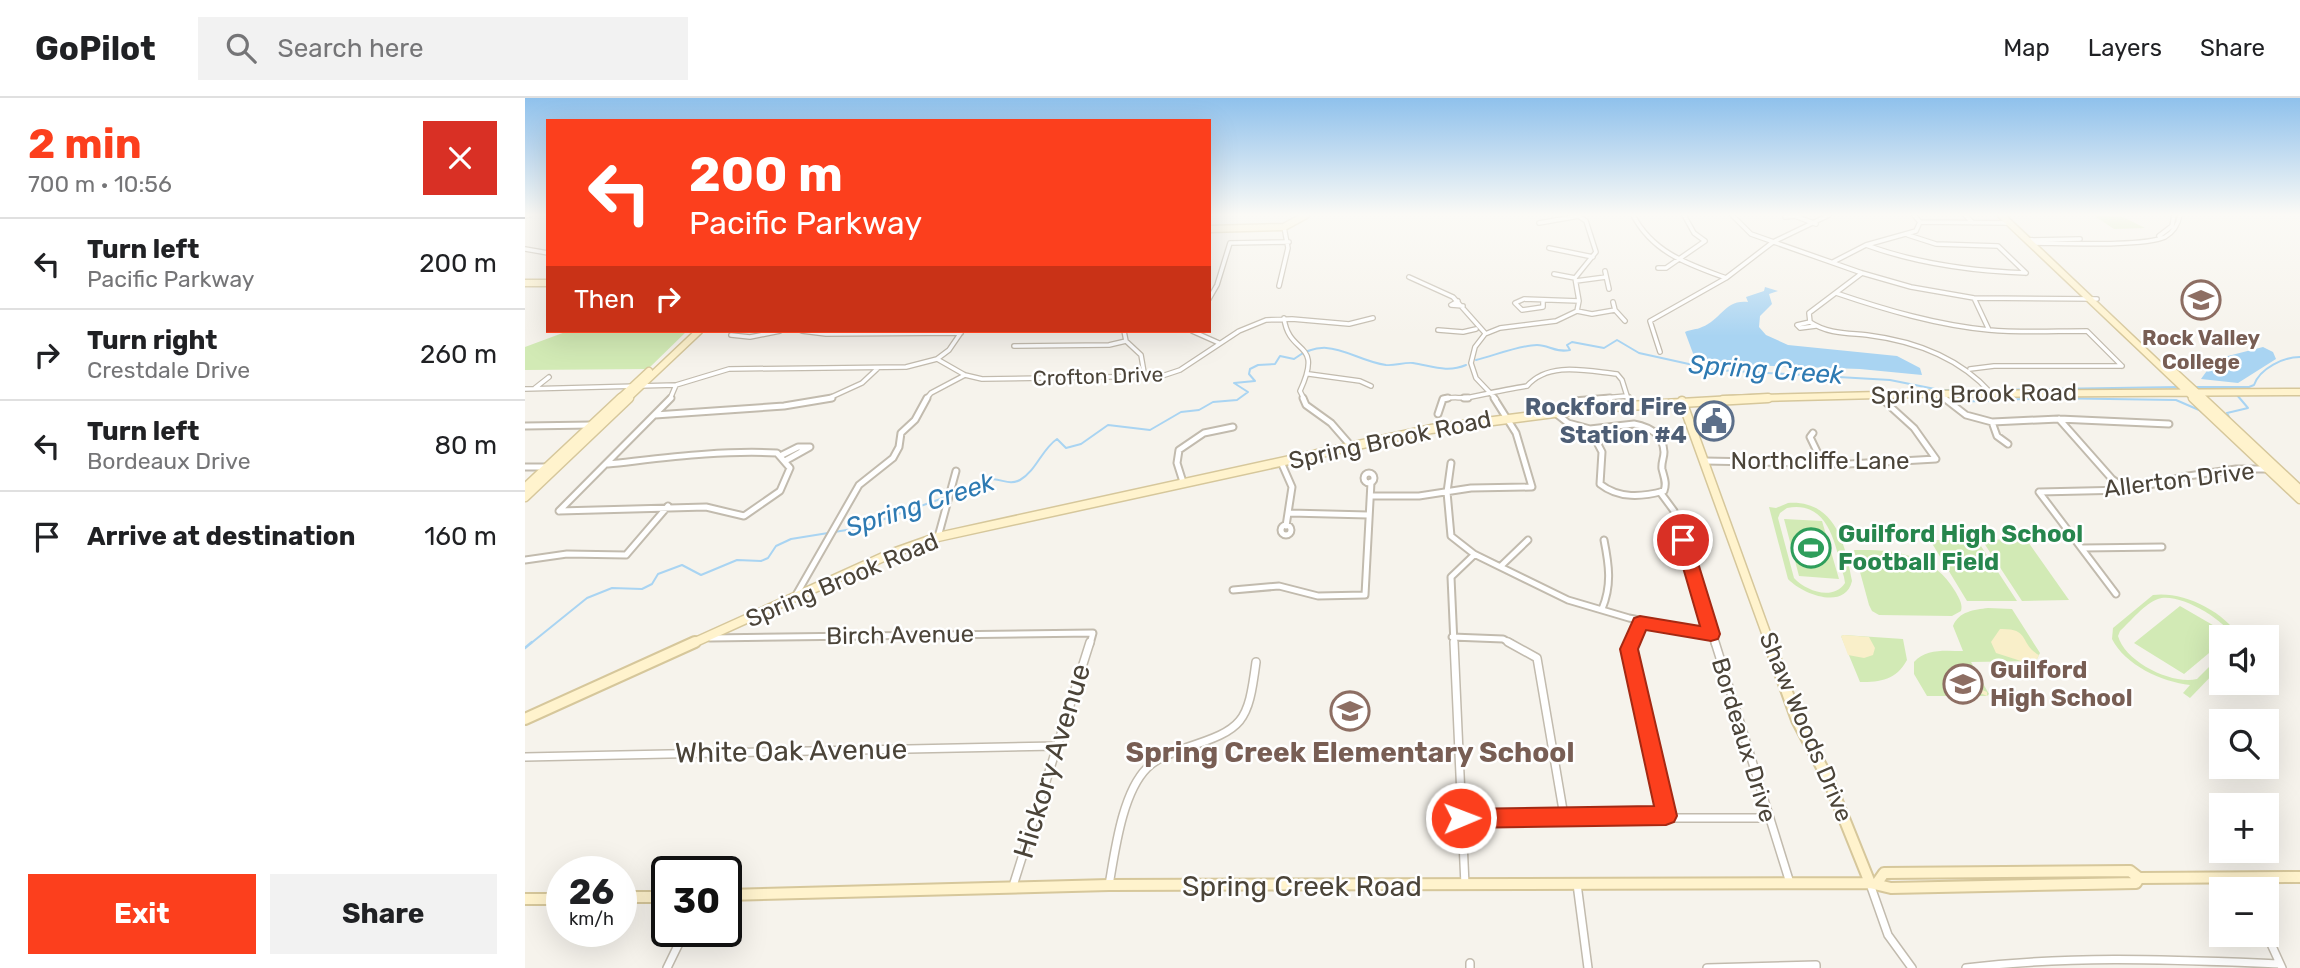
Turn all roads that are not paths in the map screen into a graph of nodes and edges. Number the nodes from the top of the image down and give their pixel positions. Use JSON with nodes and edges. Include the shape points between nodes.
{"nodes":[{"id":1,"x":1226,"y":256,"type":"edge"},
{"id":2,"x":1286,"y":256,"type":"edge"},
{"id":3,"x":1586,"y":256,"type":"edge"},
{"id":4,"x":1671,"y":256,"type":"edge"},
{"id":5,"x":1685,"y":256,"type":"edge"},
{"id":6,"x":1755,"y":256,"type":"edge"},
{"id":7,"x":1814,"y":256,"type":"edge"},
{"id":8,"x":1845,"y":256,"type":"edge"},
{"id":9,"x":1896,"y":256,"type":"edge"},
{"id":10,"x":2008,"y":256,"type":"edge"},
{"id":11,"x":2047,"y":256,"type":"edge"},
{"id":12,"x":1593,"y":257,"type":"joint"},
{"id":13,"x":1679,"y":260,"type":"junction"},
{"id":14,"x":1833,"y":262,"type":"junction"},
{"id":15,"x":1658,"y":268,"type":"dead end"},
{"id":16,"x":1605,"y":271,"type":"dead end"},
{"id":17,"x":1862,"y":273,"type":"junction"},
{"id":18,"x":1554,"y":274,"type":"dead end"},
{"id":19,"x":1409,"y":277,"type":"dead end"},
{"id":20,"x":1606,"y":277,"type":"junction"},
{"id":21,"x":1726,"y":278,"type":"junction"},
{"id":22,"x":1576,"y":279,"type":"junction"},
{"id":23,"x":525,"y":283,"type":"edge"},
{"id":24,"x":546,"y":283,"type":"edge"},
{"id":25,"x":1279,"y":285,"type":"dead end"},
{"id":26,"x":1609,"y":289,"type":"dead end"},
{"id":27,"x":1836,"y":293,"type":"junction"},
{"id":28,"x":1211,"y":296,"type":"edge"},
{"id":29,"x":1974,"y":298,"type":"junction"},
{"id":30,"x":2093,"y":299,"type":"junction"},
{"id":31,"x":1579,"y":300,"type":"junction"},
{"id":32,"x":1543,"y":301,"type":"junction"},
{"id":33,"x":1613,"y":302,"type":"dead end"},
{"id":34,"x":1615,"y":310,"type":"junction"},
{"id":35,"x":1577,"y":311,"type":"junction"},
{"id":36,"x":1284,"y":318,"type":"junction"},
{"id":37,"x":1373,"y":318,"type":"dead end"},
{"id":38,"x":1625,"y":321,"type":"dead end"},
{"id":39,"x":1810,"y":321,"type":"junction"},
{"id":40,"x":1815,"y":326,"type":"junction"},
{"id":41,"x":1476,"y":329,"type":"junction"},
{"id":42,"x":1438,"y":330,"type":"dead end"},
{"id":43,"x":1989,"y":330,"type":"junction"},
{"id":44,"x":690,"y":333,"type":"edge"},
{"id":45,"x":697,"y":333,"type":"edge"},
{"id":46,"x":771,"y":333,"type":"edge"},
{"id":47,"x":818,"y":333,"type":"edge"},
{"id":48,"x":894,"y":333,"type":"edge"},
{"id":49,"x":960,"y":333,"type":"edge"},
{"id":50,"x":1124,"y":333,"type":"edge"},
{"id":51,"x":1197,"y":333,"type":"edge"},
{"id":52,"x":1485,"y":333,"type":"junction"},
{"id":53,"x":731,"y":335,"type":"dead end"},
{"id":54,"x":1126,"y":341,"type":"junction"},
{"id":55,"x":1219,"y":342,"type":"junction"},
{"id":56,"x":1014,"y":346,"type":"dead end"},
{"id":57,"x":1660,"y":352,"type":"dead end"},
{"id":58,"x":937,"y":359,"type":"junction"},
{"id":59,"x":878,"y":368,"type":"junction"},
{"id":60,"x":1970,"y":369,"type":"junction"},
{"id":61,"x":1309,"y":374,"type":"junction"},
{"id":62,"x":965,"y":375,"type":"junction"},
{"id":63,"x":549,"y":377,"type":"dead end"},
{"id":64,"x":1145,"y":378,"type":"junction"},
{"id":65,"x":2178,"y":383,"type":"junction"},
{"id":66,"x":676,"y":385,"type":"junction"},
{"id":67,"x":1371,"y":386,"type":"dead end"},
{"id":68,"x":535,"y":388,"type":"junction"},
{"id":69,"x":636,"y":388,"type":"junction"},
{"id":70,"x":525,"y":389,"type":"edge"},
{"id":71,"x":2191,"y":390,"type":"junction"},
{"id":72,"x":1490,"y":391,"type":"junction"},
{"id":73,"x":2300,"y":391,"type":"edge"},
{"id":74,"x":2215,"y":392,"type":"junction"},
{"id":75,"x":1991,"y":393,"type":"junction"},
{"id":76,"x":2171,"y":393,"type":"junction"},
{"id":77,"x":1941,"y":394,"type":"junction"},
{"id":78,"x":1879,"y":395,"type":"junction"},
{"id":79,"x":1628,"y":399,"type":"junction"},
{"id":80,"x":1574,"y":401,"type":"dead end"},
{"id":81,"x":1682,"y":401,"type":"junction"},
{"id":82,"x":2203,"y":403,"type":"junction"},
{"id":83,"x":1552,"y":410,"type":"junction"},
{"id":84,"x":1439,"y":414,"type":"dead end"},
{"id":85,"x":655,"y":415,"type":"junction"},
{"id":86,"x":1507,"y":415,"type":"junction"},
{"id":87,"x":2059,"y":419,"type":"junction"},
{"id":88,"x":1992,"y":422,"type":"junction"},
{"id":89,"x":2169,"y":424,"type":"dead end"},
{"id":90,"x":592,"y":425,"type":"junction"},
{"id":91,"x":525,"y":426,"type":"edge"},
{"id":92,"x":1233,"y":427,"type":"dead end"},
{"id":93,"x":1590,"y":429,"type":"junction"},
{"id":94,"x":1813,"y":433,"type":"dead end"},
{"id":95,"x":2008,"y":444,"type":"dead end"},
{"id":96,"x":1351,"y":446,"type":"junction"},
{"id":97,"x":778,"y":455,"type":"junction"},
{"id":98,"x":785,"y":461,"type":"junction"},
{"id":99,"x":1705,"y":461,"type":"junction"},
{"id":100,"x":1281,"y":462,"type":"junction"},
{"id":101,"x":1451,"y":463,"type":"dead end"},
{"id":102,"x":608,"y":464,"type":"junction"},
{"id":103,"x":1823,"y":464,"type":"junction"},
{"id":104,"x":525,"y":467,"type":"edge"},
{"id":105,"x":548,"y":467,"type":"junction"},
{"id":106,"x":556,"y":467,"type":"junction"},
{"id":107,"x":2268,"y":469,"type":"junction"},
{"id":108,"x":2277,"y":469,"type":"junction"},
{"id":109,"x":956,"y":471,"type":"dead end"},
{"id":110,"x":1183,"y":482,"type":"junction"},
{"id":111,"x":1371,"y":482,"type":"dead end"},
{"id":112,"x":525,"y":488,"type":"edge"},
{"id":113,"x":2127,"y":490,"type":"junction"},
{"id":114,"x":2300,"y":490,"type":"edge"},
{"id":115,"x":1447,"y":492,"type":"junction"},
{"id":116,"x":1660,"y":492,"type":"junction"},
{"id":117,"x":1372,"y":496,"type":"junction"},
{"id":118,"x":525,"y":497,"type":"edge"},
{"id":119,"x":2300,"y":499,"type":"edge"},
{"id":120,"x":669,"y":506,"type":"junction"},
{"id":121,"x":1290,"y":513,"type":"junction"},
{"id":122,"x":1368,"y":515,"type":"junction"},
{"id":123,"x":1286,"y":526,"type":"dead end"},
{"id":124,"x":938,"y":537,"type":"junction"},
{"id":125,"x":1528,"y":540,"type":"dead end"},
{"id":126,"x":1604,"y":540,"type":"dead end"},
{"id":127,"x":2162,"y":547,"type":"dead end"},
{"id":128,"x":2082,"y":548,"type":"junction"},
{"id":129,"x":1474,"y":555,"type":"junction"},
{"id":130,"x":525,"y":560,"type":"edge"},
{"id":131,"x":1501,"y":566,"type":"junction"},
{"id":132,"x":1233,"y":590,"type":"dead end"},
{"id":133,"x":2116,"y":594,"type":"dead end"},
{"id":134,"x":794,"y":598,"type":"junction"},
{"id":135,"x":1602,"y":610,"type":"junction"},
{"id":136,"x":1640,"y":622,"type":"junction"},
{"id":137,"x":1093,"y":633,"type":"joint"},
{"id":138,"x":1711,"y":634,"type":"junction"},
{"id":139,"x":1452,"y":636,"type":"junction"},
{"id":140,"x":708,"y":638,"type":"junction"},
{"id":141,"x":1256,"y":662,"type":"dead end"},
{"id":142,"x":525,"y":719,"type":"edge"},
{"id":143,"x":1057,"y":746,"type":"junction"},
{"id":144,"x":525,"y":757,"type":"edge"},
{"id":145,"x":1564,"y":816,"type":"junction"},
{"id":146,"x":1666,"y":816,"type":"junction"},
{"id":147,"x":1461,"y":818,"type":"junction"},
{"id":148,"x":1768,"y":818,"type":"junction"},
{"id":149,"x":2300,"y":877,"type":"edge"},
{"id":150,"x":2279,"y":879,"type":"edge"},
{"id":151,"x":2209,"y":881,"type":"edge"},
{"id":152,"x":1577,"y":882,"type":"junction"},
{"id":153,"x":1790,"y":883,"type":"junction"},
{"id":154,"x":1873,"y":883,"type":"junction"},
{"id":155,"x":1109,"y":885,"type":"junction"},
{"id":156,"x":1465,"y":885,"type":"junction"},
{"id":157,"x":1012,"y":889,"type":"junction"},
{"id":158,"x":742,"y":895,"type":"edge"},
{"id":159,"x":546,"y":898,"type":"edge"},
{"id":160,"x":525,"y":899,"type":"edge"},
{"id":161,"x":677,"y":947,"type":"edge"},
{"id":162,"x":2272,"y":947,"type":"edge"},
{"id":163,"x":1816,"y":966,"type":"edge"},
{"id":164,"x":2281,"y":966,"type":"edge"},
{"id":165,"x":1707,"y":967,"type":"edge"},
{"id":166,"x":667,"y":968,"type":"edge"},
{"id":167,"x":1588,"y":968,"type":"edge"},
{"id":168,"x":1912,"y":968,"type":"edge"},
{"id":169,"x":1966,"y":968,"type":"edge"}],
"edges":[{"from":1,"to":28,"type":"street"},
{"from":2,"to":25,"type":"street"},
{"from":3,"to":12,"type":"street"},
{"from":4,"to":13,"type":"street"},
{"from":5,"to":13,"type":"street"},
{"from":6,"to":21,"type":"street"},
{"from":7,"to":14,"type":"street"},
{"from":8,"to":14,"type":"street"},
{"from":9,"to":10,"type":"street","via":[[1964,271],[2026,273]]},
{"from":11,"to":30,"type":"street"},
{"from":12,"to":22,"type":"street"},
{"from":13,"to":15,"type":"street"},
{"from":13,"to":21,"type":"street"},
{"from":14,"to":17,"type":"street"},
{"from":16,"to":20,"type":"street"},
{"from":17,"to":27,"type":"street"},
{"from":17,"to":29,"type":"street"},
{"from":18,"to":22,"type":"street"},
{"from":19,"to":41,"type":"street","via":[[1458,301],[1451,305],[1463,306]]},
{"from":20,"to":22,"type":"street"},
{"from":20,"to":26,"type":"street"},
{"from":21,"to":57,"type":"street","via":[[1650,321]]},
{"from":22,"to":31,"type":"street"},
{"from":23,"to":24,"type":"street"},
{"from":27,"to":39,"type":"street","via":[[1809,313]]},
{"from":27,"to":43,"type":"street","via":[[1891,310]]},
{"from":29,"to":30,"type":"street"},
{"from":29,"to":43,"type":"street"},
{"from":30,"to":65,"type":"street"},
{"from":30,"to":71,"type":"street"},
{"from":31,"to":32,"type":"street"},
{"from":31,"to":35,"type":"street"},
{"from":32,"to":32,"type":"street","via":[[1524,299],[1515,303],[1522,310],[1537,310]]},
{"from":33,"to":34,"type":"street"},
{"from":34,"to":35,"type":"street"},
{"from":34,"to":38,"type":"street"},
{"from":35,"to":52,"type":"street","via":[[1564,320]]},
{"from":36,"to":37,"type":"street","name":"Crofton Drive","via":[[1351,324]]},
{"from":36,"to":55,"type":"street","name":"Crofton Drive","via":[[1248,326]]},
{"from":36,"to":61,"type":"street","via":[[1283,328],[1290,339],[1311,360]]},
{"from":39,"to":40,"type":"street"},
{"from":39,"to":40,"type":"street","via":[[1797,325]]},
{"from":40,"to":60,"type":"street","via":[[1903,340]]},
{"from":41,"to":42,"type":"street"},
{"from":41,"to":52,"type":"street"},
{"from":43,"to":60,"type":"street","via":[[2087,331],[2122,366]]},
{"from":44,"to":69,"type":"street"},
{"from":45,"to":69,"type":"street"},
{"from":46,"to":53,"type":"street"},
{"from":47,"to":48,"type":"street"},
{"from":49,"to":58,"type":"street","via":[[949,351]]},
{"from":50,"to":54,"type":"street"},
{"from":51,"to":55,"type":"street"},
{"from":52,"to":72,"type":"street","via":[[1476,343],[1471,367]]},
{"from":54,"to":56,"type":"street"},
{"from":54,"to":64,"type":"street","via":[[1141,355]]},
{"from":55,"to":64,"type":"street","name":"Crofton Drive","via":[[1188,366]]},
{"from":58,"to":59,"type":"street"},
{"from":58,"to":62,"type":"street","name":"Crofton Drive"},
{"from":59,"to":66,"type":"street","via":[[729,369]]},
{"from":59,"to":85,"type":"street","via":[[858,387],[831,400]]},
{"from":60,"to":75,"type":"street"},
{"from":61,"to":67,"type":"street"},
{"from":61,"to":96,"type":"street","via":[[1300,391],[1306,405],[1331,423]]},
{"from":62,"to":64,"type":"street","name":"Crofton Drive","via":[[982,379]]},
{"from":62,"to":134,"type":"street","via":[[931,393],[901,433],[893,458],[859,485]]},
{"from":63,"to":68,"type":"street"},
{"from":65,"to":71,"type":"street"},
{"from":65,"to":76,"type":"street","via":[[2179,388]]},
{"from":66,"to":69,"type":"street"},
{"from":66,"to":85,"type":"street","via":[[672,397]]},
{"from":68,"to":69,"type":"street"},
{"from":68,"to":70,"type":"street"},
{"from":69,"to":90,"type":"street"},
{"from":69,"to":106,"type":"street"},
{"from":71,"to":74,"type":"street","name":"Spring Brook Road"},
{"from":71,"to":76,"type":"street","name":"Spring Brook Road"},
{"from":71,"to":82,"type":"street"},
{"from":72,"to":79,"type":"street","via":[[1527,386],[1545,373],[1587,370],[1617,374]]},
{"from":72,"to":84,"type":"street","via":[[1443,400]]},
{"from":72,"to":86,"type":"street"},
{"from":73,"to":74,"type":"street","name":"Spring Brook Road"},
{"from":74,"to":82,"type":"street"},
{"from":75,"to":76,"type":"street","name":"Spring Brook Road"},
{"from":75,"to":77,"type":"street","name":"Spring Brook Road"},
{"from":76,"to":82,"type":"street"},
{"from":77,"to":78,"type":"street","name":"Spring Brook Road"},
{"from":77,"to":88,"type":"street","via":[[1966,415]]},
{"from":78,"to":81,"type":"street","name":"Spring Brook Road"},
{"from":78,"to":103,"type":"street","name":"Northcliffe Lane","via":[[1914,428],[1936,459]]},
{"from":79,"to":80,"type":"street"},
{"from":79,"to":81,"type":"street","name":"Spring Brook Road"},
{"from":79,"to":83,"type":"street","name":"Spring Brook Road"},
{"from":81,"to":99,"type":"street","name":"Shaw Woods Drive"},
{"from":82,"to":107,"type":"street"},
{"from":82,"to":108,"type":"street"},
{"from":83,"to":86,"type":"street","name":"Spring Brook Road"},
{"from":83,"to":93,"type":"street","via":[[1568,423]]},
{"from":85,"to":102,"type":"street"},
{"from":86,"to":96,"type":"street","name":"Spring Brook Road"},
{"from":86,"to":115,"type":"street","via":[[1524,449],[1532,487]]},
{"from":87,"to":88,"type":"street"},
{"from":87,"to":89,"type":"street"},
{"from":87,"to":113,"type":"street"},
{"from":88,"to":95,"type":"street","via":[[1997,436]]},
{"from":90,"to":91,"type":"street"},
{"from":90,"to":105,"type":"street"},
{"from":92,"to":110,"type":"street","via":[[1196,436],[1178,450]]},
{"from":93,"to":116,"type":"street","via":[[1602,452],[1600,484],[1606,491],[1621,495]]},
{"from":93,"to":116,"type":"street","via":[[1634,424],[1656,432],[1664,453],[1661,466],[1666,485]]},
{"from":94,"to":103,"type":"street","via":[[1810,437]]},
{"from":96,"to":100,"type":"street","name":"Spring Brook Road"},
{"from":97,"to":98,"type":"street"},
{"from":97,"to":98,"type":"street","via":[[810,447]]},
{"from":97,"to":102,"type":"street","via":[[744,450],[701,452]]},
{"from":98,"to":120,"type":"street","via":[[790,468],[780,491],[744,516],[706,507]]},
{"from":99,"to":103,"type":"street","name":"Northcliffe Lane"},
{"from":99,"to":154,"type":"street","name":"Shaw Woods Drive","via":[[1797,720]]},
{"from":100,"to":110,"type":"street","name":"Spring Brook Road"},
{"from":100,"to":121,"type":"street","via":[[1292,487]]},
{"from":101,"to":115,"type":"street"},
{"from":102,"to":120,"type":"street","via":[[559,511]]},
{"from":104,"to":105,"type":"street"},
{"from":105,"to":106,"type":"street"},
{"from":105,"to":112,"type":"street"},
{"from":106,"to":118,"type":"street"},
{"from":107,"to":108,"type":"street","name":"Allerton Drive"},
{"from":107,"to":113,"type":"street","name":"Allerton Drive","via":[[2188,476]]},
{"from":107,"to":119,"type":"street"},
{"from":108,"to":114,"type":"street"},
{"from":109,"to":124,"type":"street"},
{"from":110,"to":124,"type":"street","name":"Spring Brook Road"},
{"from":111,"to":117,"type":"street"},
{"from":113,"to":128,"type":"street","name":"Allerton Drive","via":[[2039,492]]},
{"from":115,"to":117,"type":"street"},
{"from":115,"to":129,"type":"street","via":[[1451,536]]},
{"from":116,"to":138,"type":"street","name":"Bordeaux Drive","via":[[1676,516]]},
{"from":117,"to":122,"type":"street"},
{"from":120,"to":130,"type":"street","via":[[626,555],[568,554]]},
{"from":121,"to":122,"type":"street"},
{"from":121,"to":123,"type":"street"},
{"from":122,"to":132,"type":"street","via":[[1365,595],[1318,596],[1279,586]]},
{"from":124,"to":134,"type":"street","name":"Spring Brook Road"},
{"from":125,"to":131,"type":"street"},
{"from":126,"to":135,"type":"street","via":[[1612,577]]},
{"from":127,"to":128,"type":"street"},
{"from":128,"to":133,"type":"street"},
{"from":129,"to":131,"type":"street"},
{"from":129,"to":139,"type":"street","via":[[1451,577]]},
{"from":131,"to":135,"type":"street","via":[[1551,592]]},
{"from":134,"to":140,"type":"street","name":"Spring Brook Road"},
{"from":135,"to":136,"type":"street"},
{"from":136,"to":138,"type":"street"},
{"from":136,"to":146,"type":"street","via":[[1629,649]]},
{"from":137,"to":140,"type":"street","name":"Birch Avenue"},
{"from":137,"to":143,"type":"street","name":"Hickory Avenue"},
{"from":138,"to":148,"type":"street","name":"Bordeaux Drive"},
{"from":139,"to":145,"type":"street","via":[[1503,639],[1537,658]]},
{"from":139,"to":147,"type":"street"},
{"from":140,"to":142,"type":"street","name":"Spring Brook Road"},
{"from":141,"to":155,"type":"street","via":[[1250,705],[1240,722],[1220,737],[1161,758],[1140,776],[1131,793]]},
{"from":143,"to":144,"type":"street","name":"White Oak Avenue"},
{"from":143,"to":157,"type":"street","name":"Hickory Avenue"},
{"from":145,"to":146,"type":"street"},
{"from":145,"to":147,"type":"street"},
{"from":146,"to":148,"type":"street"},
{"from":147,"to":156,"type":"street"},
{"from":148,"to":153,"type":"street","name":"Bordeaux Drive"},
{"from":149,"to":150,"type":"street","name":"Spring Creek Road"},
{"from":151,"to":154,"type":"street","name":"Spring Creek Road","via":[[2139,878],[2136,883],[1891,888]]},
{"from":152,"to":153,"type":"street","name":"Spring Creek Road"},
{"from":152,"to":156,"type":"street","name":"Spring Creek Road"},
{"from":152,"to":167,"type":"street"},
{"from":153,"to":154,"type":"street","name":"Spring Creek Road"},
{"from":154,"to":168,"type":"street","name":"Shaw Woods Drive","via":[[1888,934]]},
{"from":155,"to":156,"type":"street","name":"Spring Creek Road"},
{"from":155,"to":157,"type":"street","name":"Spring Creek Road"},
{"from":157,"to":158,"type":"street","name":"Spring Creek Road"},
{"from":159,"to":160,"type":"street"},
{"from":161,"to":166,"type":"street"},
{"from":162,"to":164,"type":"street"},
{"from":163,"to":165,"type":"street"},
{"from":164,"to":169,"type":"street","via":[[2124,958]]}]}
